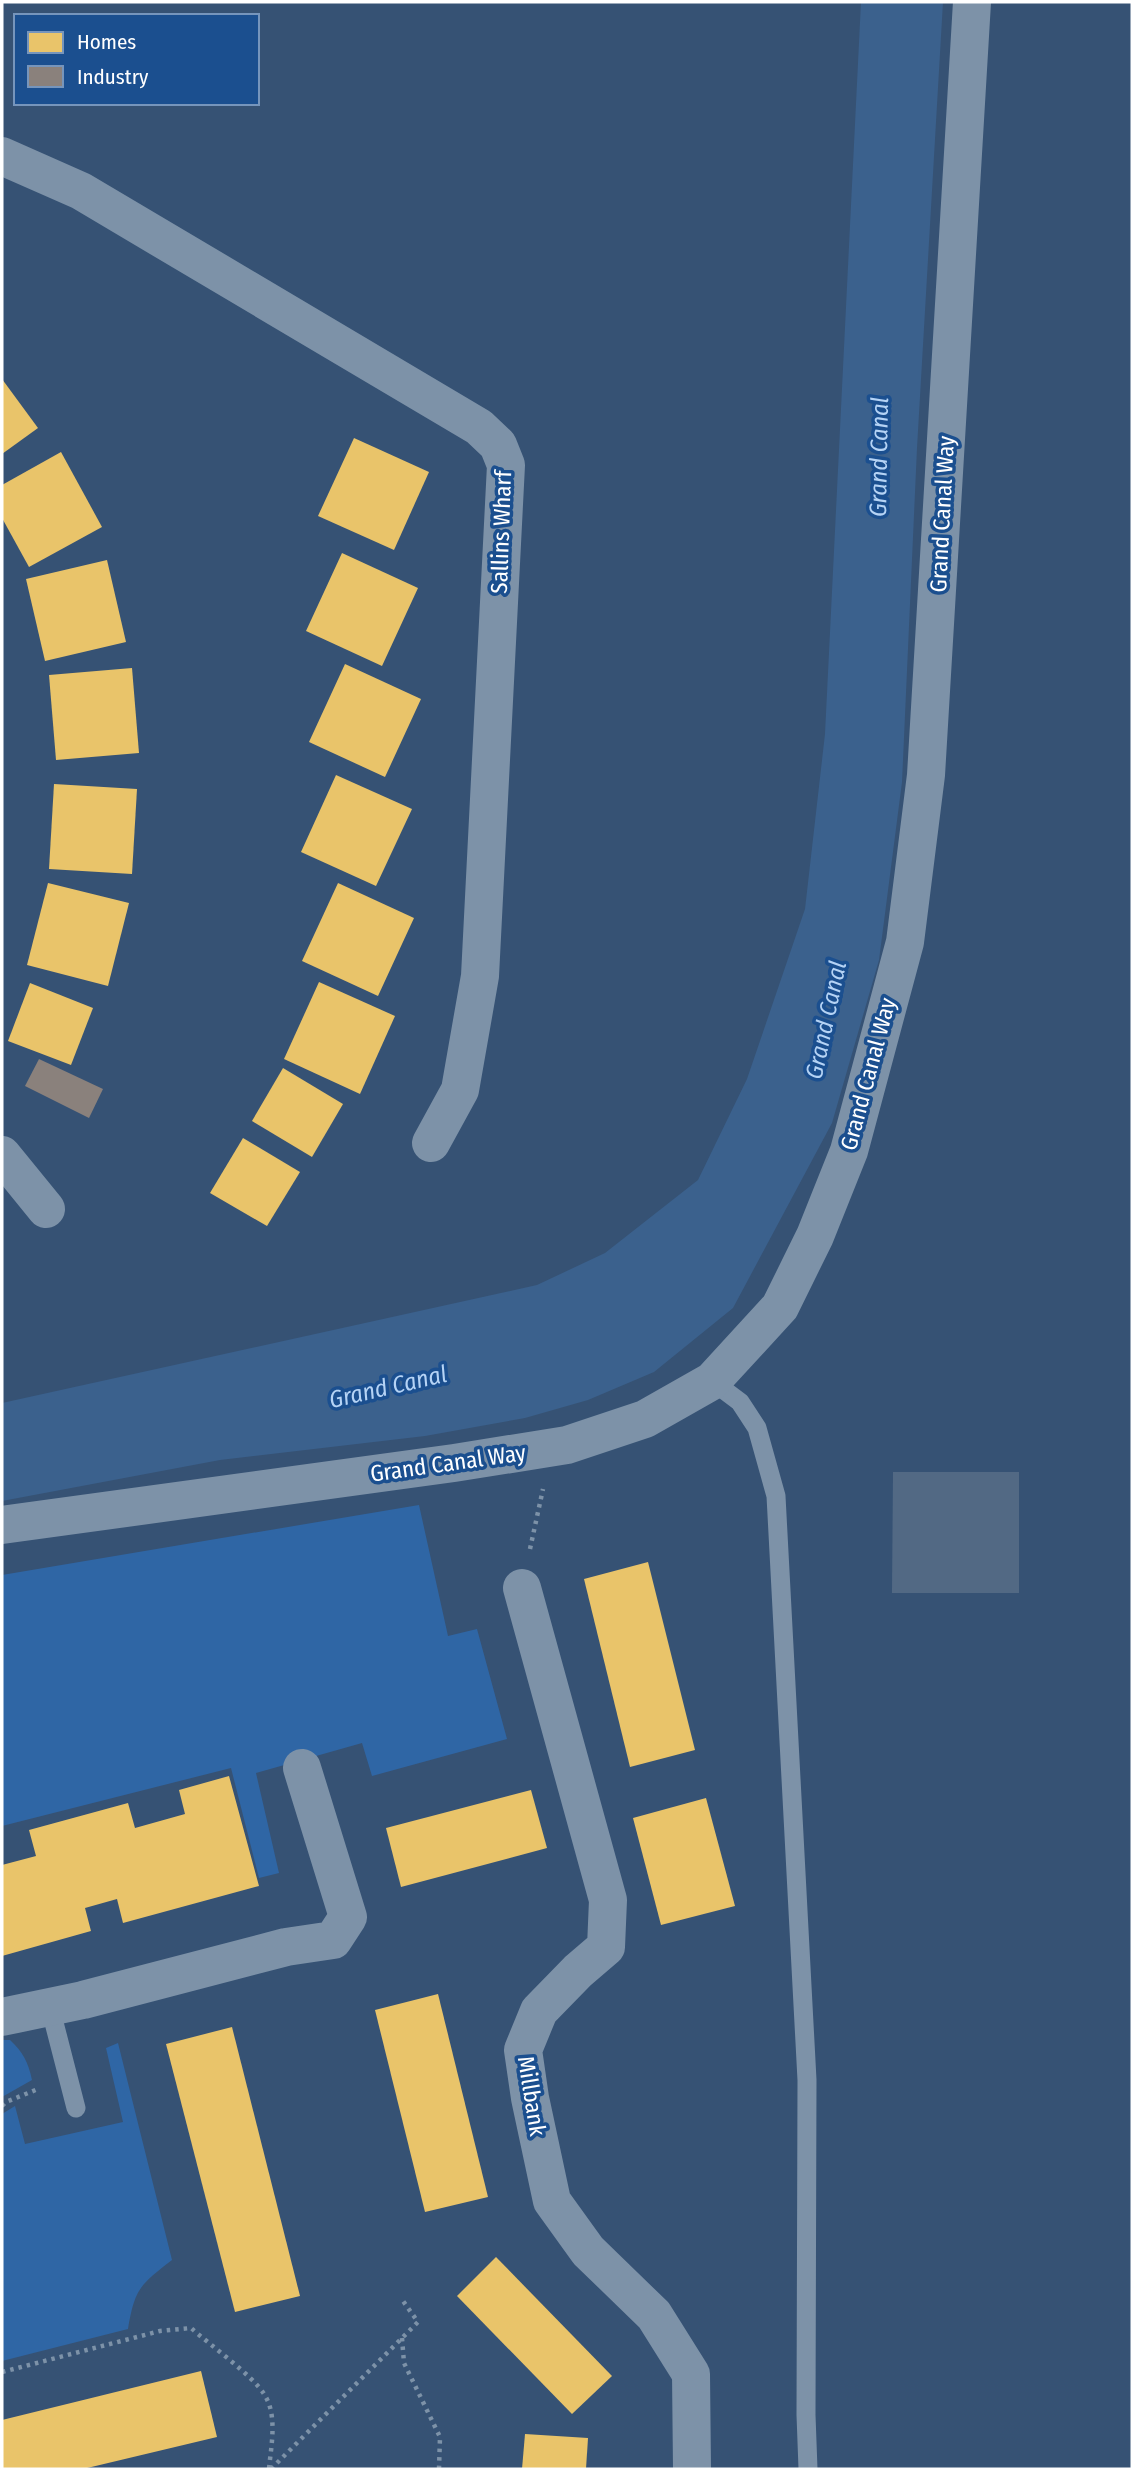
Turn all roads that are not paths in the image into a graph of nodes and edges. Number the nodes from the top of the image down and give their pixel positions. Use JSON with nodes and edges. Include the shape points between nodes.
{"nodes":[{"id":1,"x":972,"y":2,"type":"edge"},
{"id":2,"x":2,"y":156,"type":"edge"},
{"id":3,"x":431,"y":1143,"type":"dead end"},
{"id":4,"x":2,"y":1155,"type":"edge"},
{"id":5,"x":46,"y":1209,"type":"dead end"},
{"id":6,"x":712,"y":1381,"type":"junction"},
{"id":7,"x":2,"y":1525,"type":"edge"},
{"id":8,"x":522,"y":1588,"type":"road end"},
{"id":9,"x":302,"y":1768,"type":"dead end"},
{"id":10,"x":50,"y":2007,"type":"junction"},
{"id":11,"x":2,"y":2017,"type":"edge"},
{"id":12,"x":76,"y":2108,"type":"dead end"},
{"id":13,"x":692,"y":2469,"type":"edge"},
{"id":14,"x":808,"y":2469,"type":"edge"}],
"edges":[{"from":1,"to":6,"type":"street","name":"Grand Canal Way","via":[[926,775],[905,942],[849,1151],[815,1236],[780,1307]]},
{"from":2,"to":3,"type":"street","name":"Sallins Wharf","via":[[81,191],[479,427],[498,445],[506,465],[480,976],[460,1090]]},
{"from":4,"to":5,"type":"street"},
{"from":6,"to":7,"type":"street","name":"Grand Canal Way","via":[[645,1419],[568,1445]]},
{"from":6,"to":14,"type":"lane","via":[[740,1402],[757,1428],[776,1496],[807,2080]]},
{"from":8,"to":13,"type":"street","name":"Millbank","via":[[608,1900],[606,1947],[539,2011],[523,2049],[530,2098],[552,2201],[588,2251],[654,2315],[691,2374]]},
{"from":9,"to":10,"type":"street","via":[[348,1917],[332,1940],[286,1947]]},
{"from":10,"to":11,"type":"street"},
{"from":10,"to":12,"type":"lane"}]}
